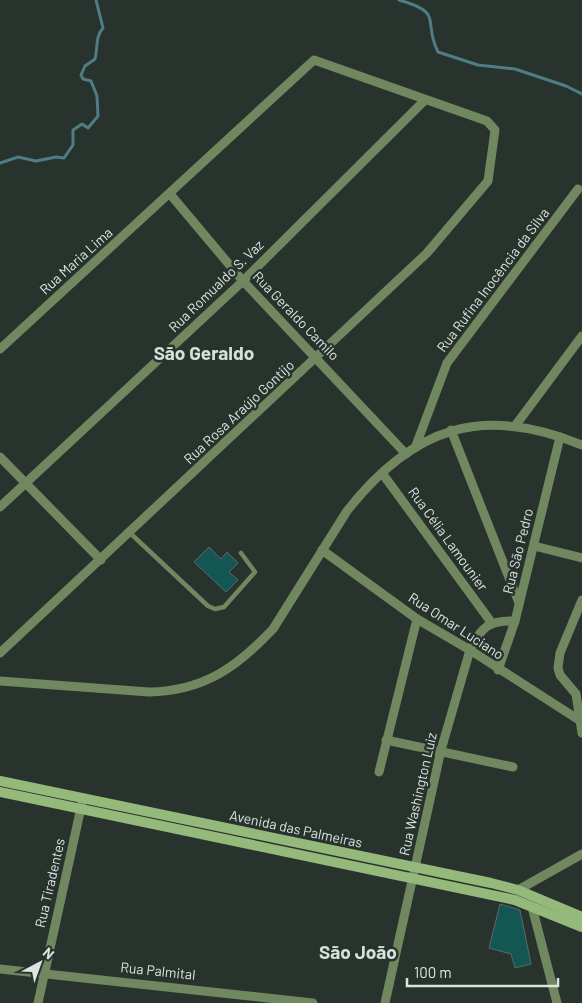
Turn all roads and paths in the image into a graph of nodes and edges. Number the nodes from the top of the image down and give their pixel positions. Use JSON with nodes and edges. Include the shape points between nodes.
{"nodes":[{"id":1,"x":425,"y":100,"type":"junction"},
{"id":2,"x":578,"y":189,"type":"dead end"},
{"id":3,"x":170,"y":194,"type":"junction"},
{"id":4,"x":243,"y":281,"type":"junction"},
{"id":5,"x":582,"y":336,"type":"edge"},
{"id":6,"x":0,"y":349,"type":"edge"},
{"id":7,"x":317,"y":358,"type":"junction"},
{"id":8,"x":516,"y":426,"type":"junction"},
{"id":9,"x":451,"y":430,"type":"junction"},
{"id":10,"x":560,"y":437,"type":"junction"},
{"id":11,"x":582,"y":445,"type":"edge"},
{"id":12,"x":415,"y":448,"type":"junction"},
{"id":13,"x":406,"y":454,"type":"junction"},
{"id":14,"x":0,"y":457,"type":"edge"},
{"id":15,"x":382,"y":472,"type":"junction"},
{"id":16,"x":26,"y":483,"type":"junction"},
{"id":17,"x":0,"y":507,"type":"edge"},
{"id":18,"x":130,"y":532,"type":"junction"},
{"id":19,"x":534,"y":546,"type":"junction"},
{"id":20,"x":322,"y":550,"type":"junction"},
{"id":21,"x":241,"y":553,"type":"dead end"},
{"id":22,"x":582,"y":558,"type":"edge"},
{"id":23,"x":101,"y":560,"type":"junction"},
{"id":24,"x":582,"y":600,"type":"edge"},
{"id":25,"x":519,"y":603,"type":"junction"},
{"id":26,"x":417,"y":619,"type":"junction"},
{"id":27,"x":514,"y":621,"type":"junction"},
{"id":28,"x":492,"y":622,"type":"junction"},
{"id":29,"x":470,"y":650,"type":"junction"},
{"id":30,"x":0,"y":653,"type":"edge"},
{"id":31,"x":498,"y":670,"type":"junction"},
{"id":32,"x":0,"y":681,"type":"edge"},
{"id":33,"x":579,"y":720,"type":"junction"},
{"id":34,"x":582,"y":733,"type":"edge"},
{"id":35,"x":386,"y":740,"type":"junction"},
{"id":36,"x":441,"y":750,"type":"junction"},
{"id":37,"x":513,"y":767,"type":"dead end"},
{"id":38,"x":379,"y":772,"type":"dead end"},
{"id":39,"x":0,"y":781,"type":"edge"},
{"id":40,"x":0,"y":792,"type":"edge"},
{"id":41,"x":82,"y":804,"type":"junction"},
{"id":42,"x":192,"y":827,"type":"junction"},
{"id":43,"x":268,"y":837,"type":"junction"},
{"id":44,"x":265,"y":848,"type":"junction"},
{"id":45,"x":582,"y":854,"type":"edge"},
{"id":46,"x":353,"y":855,"type":"junction"},
{"id":47,"x":351,"y":866,"type":"junction"},
{"id":48,"x":413,"y":873,"type":"junction"},
{"id":49,"x":518,"y":890,"type":"junction"},
{"id":50,"x":532,"y":907,"type":"junction"},
{"id":51,"x":582,"y":917,"type":"edge"},
{"id":52,"x":582,"y":927,"type":"edge"},
{"id":53,"x":0,"y":970,"type":"edge"},
{"id":54,"x":44,"y":973,"type":"junction"},
{"id":55,"x":38,"y":1003,"type":"edge"},
{"id":56,"x":312,"y":1003,"type":"edge"},
{"id":57,"x":384,"y":1003,"type":"edge"},
{"id":58,"x":557,"y":1003,"type":"edge"}],
"edges":[{"from":1,"to":3,"type":"street","name":"Rua Maria Lima","via":[[314,60]]},
{"from":1,"to":4,"type":"street","name":"Rua Romualdo S. Vaz"},
{"from":1,"to":7,"type":"street","name":"Rua Rosa Araújo Gontijo","via":[[487,121],[495,130],[488,181],[427,253]]},
{"from":2,"to":12,"type":"street","name":"Rua Rufina Inocência da Silva","via":[[447,363]]},
{"from":3,"to":4,"type":"street","name":"Rua Geraldo Camilo"},
{"from":3,"to":6,"type":"street","name":"Rua Maria Lima"},
{"from":4,"to":7,"type":"street","name":"Rua Geraldo Camilo"},
{"from":4,"to":16,"type":"street","name":"Rua Romualdo S. Vaz"},
{"from":5,"to":8,"type":"street"},
{"from":7,"to":13,"type":"street","name":"Rua Geraldo Camilo"},
{"from":7,"to":18,"type":"street","name":"Rua Rosa Araújo Gontijo"},
{"from":8,"to":9,"type":"street","via":[[491,424]]},
{"from":8,"to":10,"type":"street"},
{"from":9,"to":12,"type":"street"},
{"from":9,"to":25,"type":"street"},
{"from":10,"to":11,"type":"street"},
{"from":10,"to":19,"type":"street","name":"Rua São Pedro"},
{"from":12,"to":13,"type":"street"},
{"from":13,"to":15,"type":"street"},
{"from":14,"to":16,"type":"street"},
{"from":15,"to":20,"type":"street","via":[[347,511]]},
{"from":15,"to":28,"type":"street","name":"Rua Célia Lamounier"},
{"from":16,"to":17,"type":"street","name":"Rua Romualdo S. Vaz"},
{"from":16,"to":23,"type":"street"},
{"from":18,"to":21,"type":"lane","via":[[215,609],[224,607],[255,572]]},
{"from":18,"to":23,"type":"street","name":"Rua Rosa Araújo Gontijo"},
{"from":19,"to":22,"type":"street"},
{"from":19,"to":25,"type":"street","name":"Rua São Pedro"},
{"from":20,"to":26,"type":"street","name":"Rua Omar Luciano"},
{"from":20,"to":32,"type":"street","via":[[273,628],[233,665],[202,683],[167,692],[149,692]]},
{"from":23,"to":30,"type":"street","name":"Rua Rosa Araújo Gontijo"},
{"from":24,"to":33,"type":"street","via":[[560,653],[558,668],[576,694]]},
{"from":25,"to":27,"type":"street","name":"Rua São Pedro"},
{"from":26,"to":29,"type":"street","name":"Rua Omar Luciano"},
{"from":26,"to":35,"type":"street"},
{"from":27,"to":28,"type":"street"},
{"from":27,"to":31,"type":"street","name":"Rua São Pedro"},
{"from":28,"to":29,"type":"street","name":"Rua Washington Luiz","via":[[476,636]]},
{"from":29,"to":31,"type":"street","name":"Rua Omar Luciano"},
{"from":29,"to":36,"type":"street","name":"Rua Washington Luiz"},
{"from":31,"to":33,"type":"street","name":"Rua Omar Luciano"},
{"from":33,"to":34,"type":"street"},
{"from":35,"to":36,"type":"street"},
{"from":35,"to":38,"type":"street"},
{"from":36,"to":37,"type":"street"},
{"from":36,"to":48,"type":"street","name":"Rua Washington Luiz"},
{"from":39,"to":41,"type":"main road","name":"Avenida das Palmeiras"},
{"from":40,"to":41,"type":"main road","name":"Avenida das Palmeiras"},
{"from":41,"to":42,"type":"main road","name":"Avenida das Palmeiras"},
{"from":41,"to":54,"type":"street","name":"Rua Tiradentes"},
{"from":42,"to":43,"type":"main road","name":"Avenida das Palmeiras"},
{"from":42,"to":44,"type":"main road","name":"Avenida das Palmeiras"},
{"from":43,"to":44,"type":"main road"},
{"from":43,"to":46,"type":"main road","name":"Avenida das Palmeiras"},
{"from":44,"to":47,"type":"main road","name":"Avenida das Palmeiras"},
{"from":45,"to":49,"type":"street"},
{"from":46,"to":47,"type":"main road"},
{"from":46,"to":48,"type":"main road","name":"Avenida das Palmeiras"},
{"from":47,"to":48,"type":"main road","name":"Avenida das Palmeiras"},
{"from":48,"to":49,"type":"main road","name":"Avenida das Palmeiras"},
{"from":48,"to":50,"type":"main road","name":"Avenida das Palmeiras"},
{"from":48,"to":57,"type":"street","name":"Rua Washington Luiz"},
{"from":49,"to":51,"type":"main road","name":"Avenida das Palmeiras"},
{"from":50,"to":52,"type":"main road","name":"Avenida das Palmeiras"},
{"from":50,"to":58,"type":"street"},
{"from":53,"to":54,"type":"street","name":"Rua Palmital"},
{"from":54,"to":55,"type":"street","name":"Rua Tiradentes"},
{"from":54,"to":56,"type":"street","name":"Rua Palmital"}]}
